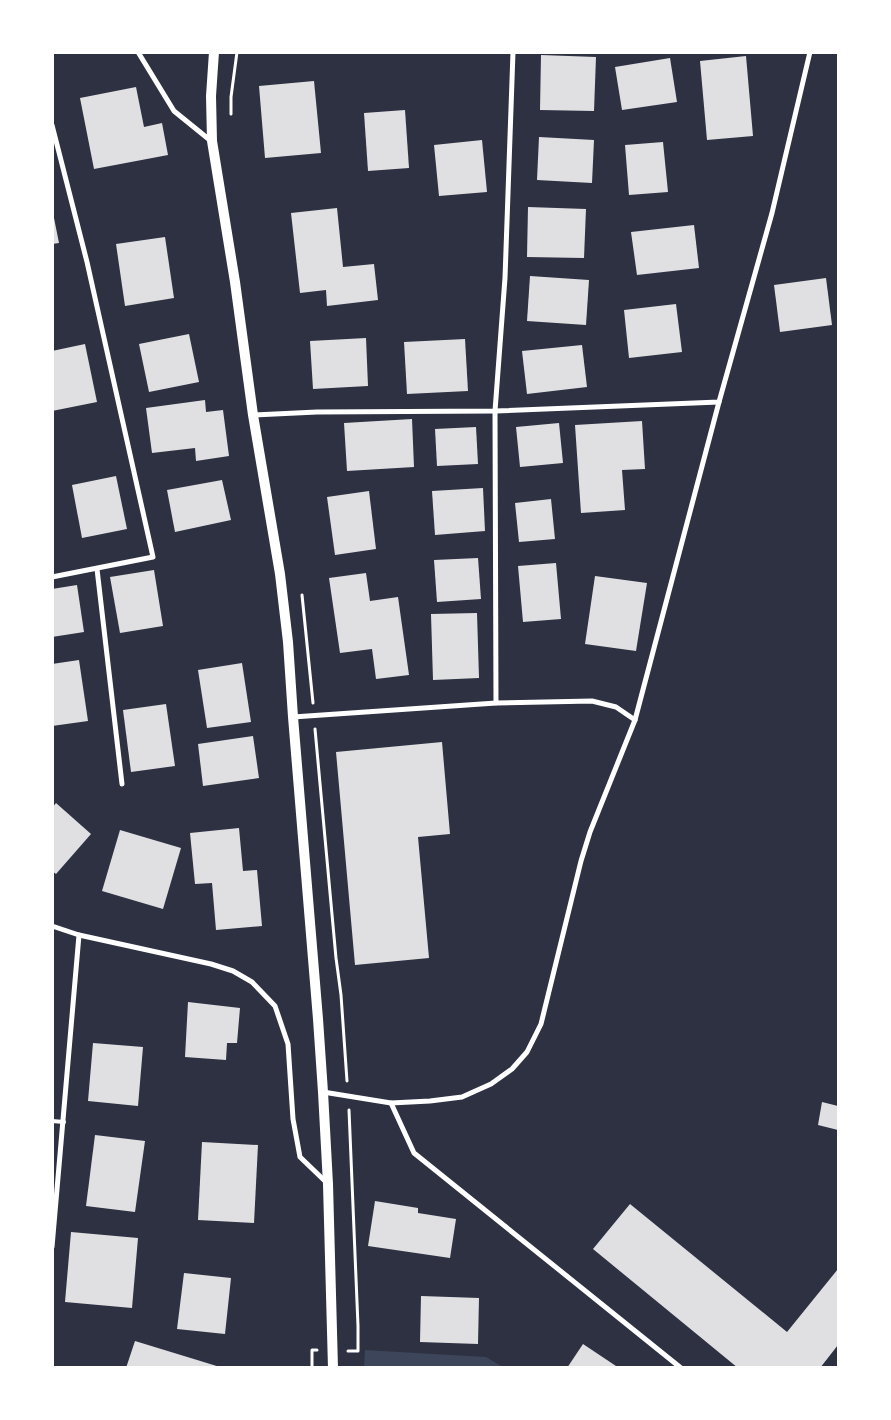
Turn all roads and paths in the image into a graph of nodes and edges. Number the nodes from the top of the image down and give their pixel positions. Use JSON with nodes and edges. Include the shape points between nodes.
{"nodes":[{"id":1,"x":138,"y":52,"type":"edge"},
{"id":2,"x":214,"y":52,"type":"edge"},
{"id":3,"x":237,"y":52,"type":"edge"},
{"id":4,"x":513,"y":52,"type":"edge"},
{"id":5,"x":810,"y":52,"type":"edge"},
{"id":6,"x":231,"y":97,"type":"dead end"},
{"id":7,"x":52,"y":125,"type":"edge"},
{"id":8,"x":212,"y":141,"type":"junction"},
{"id":9,"x":718,"y":402,"type":"junction"},
{"id":10,"x":495,"y":411,"type":"junction"},
{"id":11,"x":253,"y":415,"type":"junction"},
{"id":12,"x":96,"y":569,"type":"junction"},
{"id":13,"x":52,"y":577,"type":"edge"},
{"id":14,"x":496,"y":704,"type":"junction"},
{"id":15,"x":293,"y":718,"type":"junction"},
{"id":16,"x":635,"y":720,"type":"junction"},
{"id":17,"x":316,"y":734,"type":"dead end"},
{"id":18,"x":122,"y":784,"type":"dead end"},
{"id":19,"x":53,"y":926,"type":"edge"},
{"id":20,"x":79,"y":935,"type":"junction"},
{"id":21,"x":347,"y":1075,"type":"dead end"},
{"id":22,"x":323,"y":1092,"type":"junction"},
{"id":23,"x":391,"y":1103,"type":"junction"},
{"id":24,"x":52,"y":1121,"type":"edge"},
{"id":25,"x":64,"y":1122,"type":"junction"},
{"id":26,"x":350,"y":1147,"type":"dead end"},
{"id":27,"x":328,"y":1184,"type":"junction"},
{"id":28,"x":52,"y":1247,"type":"edge"},
{"id":29,"x":312,"y":1350,"type":"dead end"},
{"id":30,"x":358,"y":1352,"type":"dead end"},
{"id":31,"x":312,"y":1368,"type":"edge"},
{"id":32,"x":333,"y":1368,"type":"edge"},
{"id":33,"x":682,"y":1368,"type":"edge"}],
"edges":[{"from":1,"to":8,"type":"street","via":[[174,111]]},
{"from":2,"to":8,"type":"main road"},
{"from":3,"to":6,"type":"path"},
{"from":4,"to":10,"type":"street","via":[[505,278]]},
{"from":5,"to":9,"type":"street","via":[[772,213]]},
{"from":7,"to":12,"type":"street","via":[[153,557]]},
{"from":8,"to":11,"type":"main road"},
{"from":9,"to":10,"type":"street"},
{"from":9,"to":16,"type":"street"},
{"from":10,"to":11,"type":"street"},
{"from":10,"to":14,"type":"street"},
{"from":11,"to":15,"type":"main road","via":[[280,574]]},
{"from":12,"to":13,"type":"street"},
{"from":12,"to":18,"type":"street"},
{"from":14,"to":15,"type":"street"},
{"from":14,"to":16,"type":"street","via":[[592,701],[616,707]]},
{"from":15,"to":22,"type":"main road"},
{"from":16,"to":23,"type":"street","via":[[590,832],[541,1024],[527,1052],[512,1069],[491,1084],[462,1097]]},
{"from":17,"to":21,"type":"path"},
{"from":19,"to":20,"type":"street"},
{"from":20,"to":25,"type":"street"},
{"from":20,"to":27,"type":"street","via":[[211,964],[233,971],[265,994],[275,1006],[288,1044],[293,1119],[300,1157]]},
{"from":22,"to":23,"type":"street"},
{"from":22,"to":27,"type":"main road"},
{"from":23,"to":33,"type":"street","via":[[414,1153]]},
{"from":24,"to":25,"type":"lane"},
{"from":25,"to":28,"type":"street"},
{"from":26,"to":30,"type":"path"},
{"from":27,"to":32,"type":"main road"},
{"from":29,"to":31,"type":"path"}]}
